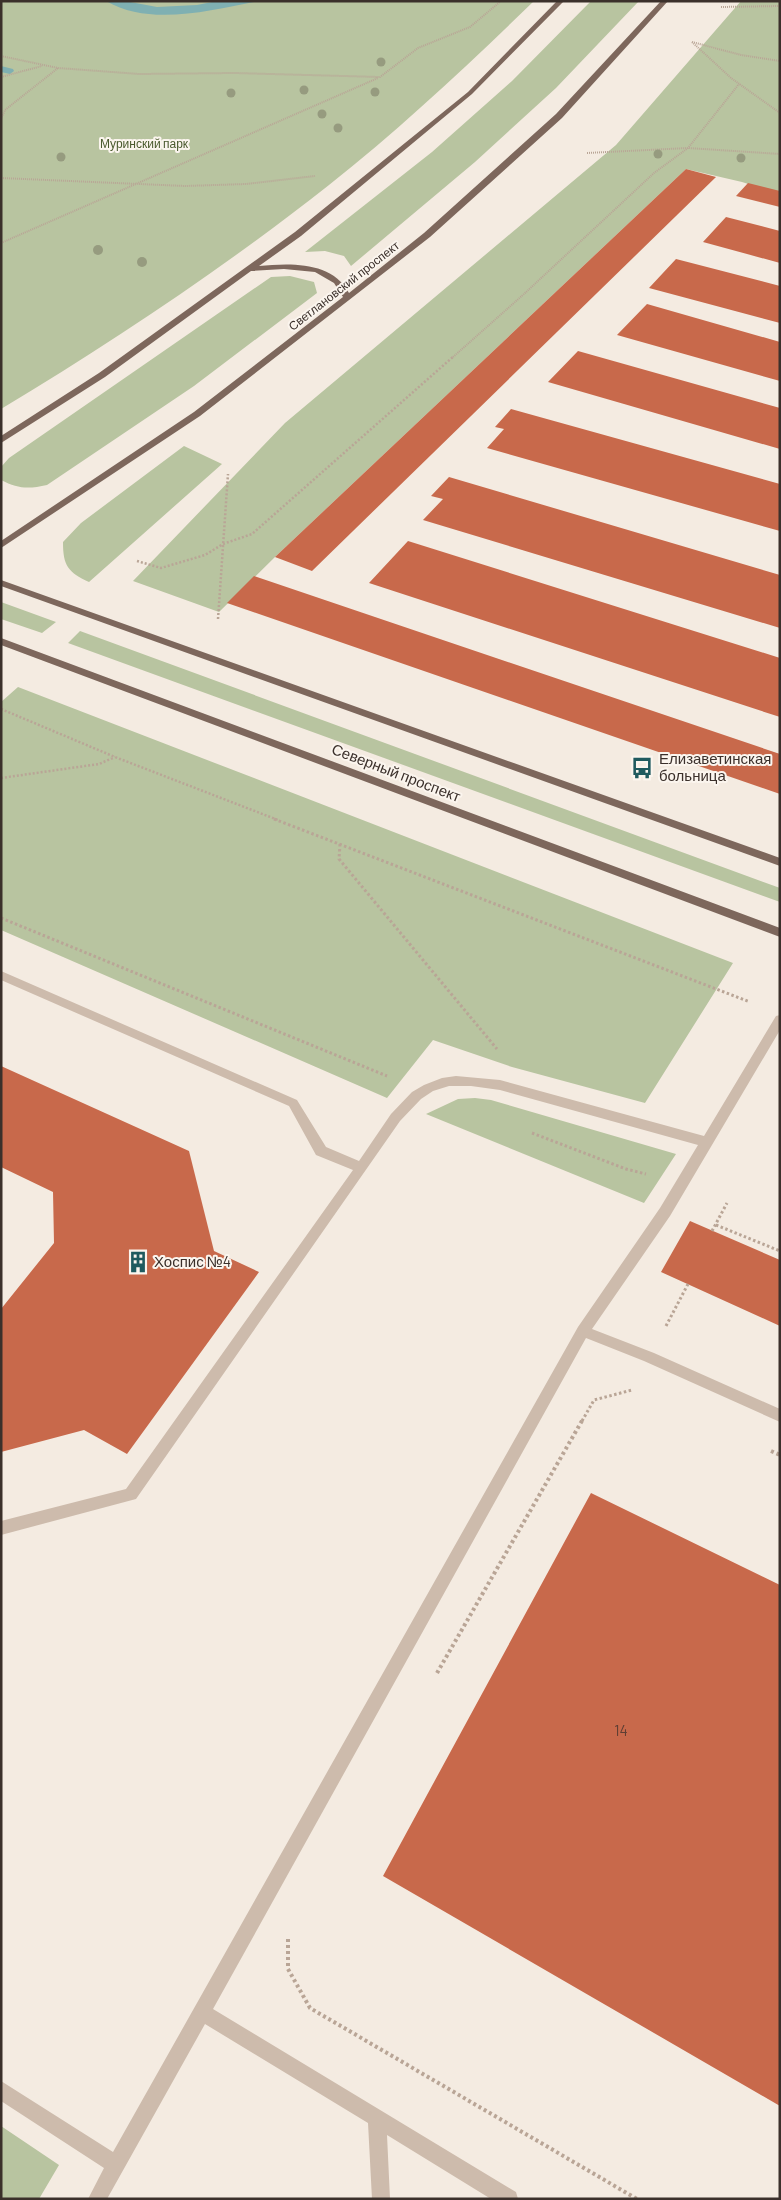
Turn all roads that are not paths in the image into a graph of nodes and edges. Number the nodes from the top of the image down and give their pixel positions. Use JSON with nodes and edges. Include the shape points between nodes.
{"nodes":[{"id":1,"x":561,"y":1,"type":"edge"},
{"id":2,"x":665,"y":1,"type":"edge"},
{"id":3,"x":250,"y":269,"type":"junction"},
{"id":4,"x":348,"y":298,"type":"junction"},
{"id":5,"x":1,"y":440,"type":"edge"},
{"id":6,"x":1,"y":545,"type":"edge"},
{"id":7,"x":1,"y":582,"type":"edge"},
{"id":8,"x":1,"y":641,"type":"edge"},
{"id":9,"x":779,"y":860,"type":"edge"},
{"id":10,"x":780,"y":933,"type":"edge"},
{"id":11,"x":1,"y":975,"type":"edge"},
{"id":12,"x":780,"y":1019,"type":"edge"},
{"id":13,"x":706,"y":1142,"type":"junction"},
{"id":14,"x":362,"y":1168,"type":"junction"},
{"id":15,"x":583,"y":1331,"type":"junction"},
{"id":16,"x":780,"y":1416,"type":"edge"},
{"id":17,"x":1,"y":1528,"type":"edge"},
{"id":18,"x":202,"y":2012,"type":"junction"},
{"id":19,"x":1,"y":2090,"type":"edge"},
{"id":20,"x":377,"y":2119,"type":"junction"},
{"id":21,"x":116,"y":2164,"type":"junction"},
{"id":22,"x":97,"y":2199,"type":"edge"},
{"id":23,"x":381,"y":2199,"type":"edge"},
{"id":24,"x":509,"y":2199,"type":"edge"}],
"edges":[{"from":1,"to":3,"type":"main road","via":[[470,93],[298,234]]},
{"from":2,"to":4,"type":"main road","name":"Светлановский проспект","via":[[559,116],[427,235]]},
{"from":3,"to":4,"type":"main road","via":[[283,265],[315,270],[338,282]]},
{"from":3,"to":5,"type":"main road","via":[[102,375]]},
{"from":4,"to":6,"type":"main road","name":"Светлановский проспект","via":[[197,414]]},
{"from":7,"to":9,"type":"main road"},
{"from":8,"to":10,"type":"main road","name":"Северный проспект"},
{"from":11,"to":14,"type":"lane","via":[[293,1103],[321,1150]]},
{"from":12,"to":13,"type":"lane"},
{"from":13,"to":14,"type":"lane","via":[[500,1085],[452,1082],[422,1091],[405,1105]]},
{"from":13,"to":15,"type":"lane","via":[[682,1184]]},
{"from":14,"to":17,"type":"lane","via":[[131,1494]]},
{"from":15,"to":16,"type":"lane"},
{"from":15,"to":18,"type":"lane"},
{"from":18,"to":20,"type":"lane"},
{"from":18,"to":21,"type":"lane"},
{"from":19,"to":21,"type":"lane"},
{"from":20,"to":23,"type":"lane"},
{"from":20,"to":24,"type":"lane"},
{"from":21,"to":22,"type":"lane"}]}
